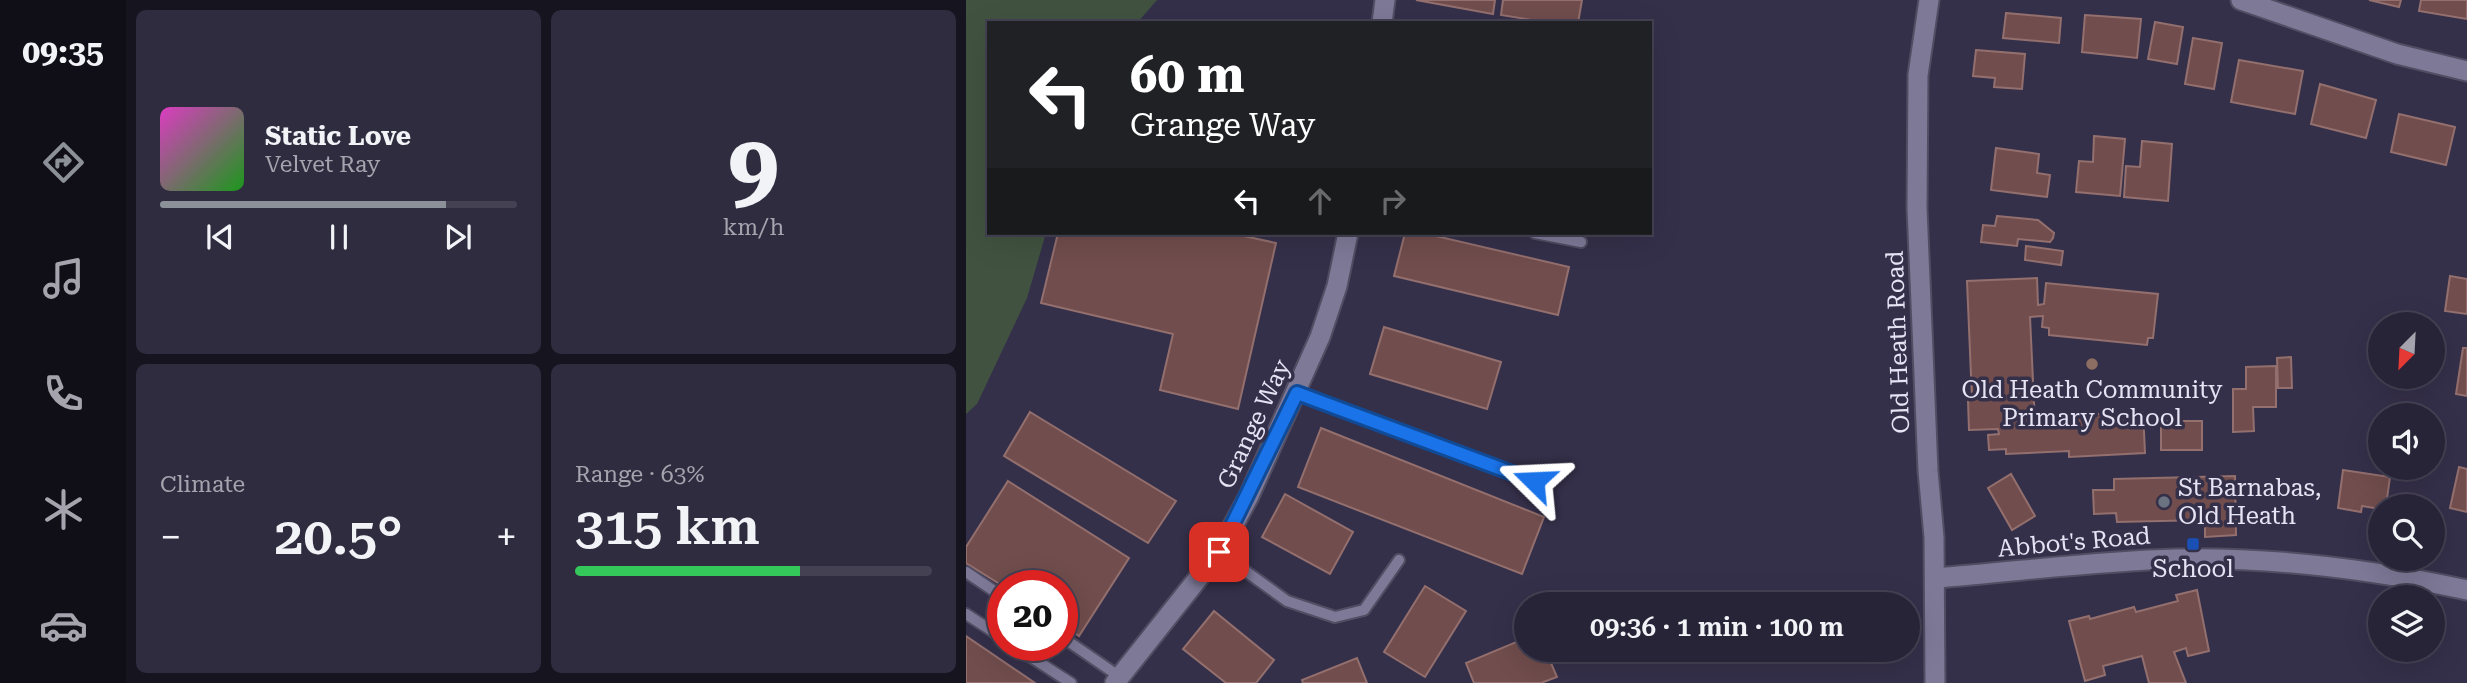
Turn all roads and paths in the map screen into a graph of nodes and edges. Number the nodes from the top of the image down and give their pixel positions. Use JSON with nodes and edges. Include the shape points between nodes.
{"nodes":[{"id":1,"x":1385,"y":0,"type":"edge"},
{"id":2,"x":1929,"y":0,"type":"edge"},
{"id":3,"x":2241,"y":0,"type":"edge"},
{"id":4,"x":1382,"y":21,"type":"edge"},
{"id":5,"x":2467,"y":71,"type":"edge"},
{"id":6,"x":1348,"y":235,"type":"edge"},
{"id":7,"x":1545,"y":235,"type":"edge"},
{"id":8,"x":1581,"y":242,"type":"dead end"},
{"id":9,"x":1297,"y":393,"type":"junction"},
{"id":10,"x":1534,"y":481,"type":"dead end"},
{"id":11,"x":1219,"y":552,"type":"junction"},
{"id":12,"x":1399,"y":560,"type":"dead end"},
{"id":13,"x":966,"y":572,"type":"edge"},
{"id":14,"x":1935,"y":578,"type":"junction"},
{"id":15,"x":987,"y":586,"type":"edge"},
{"id":16,"x":2467,"y":590,"type":"edge"},
{"id":17,"x":966,"y":614,"type":"edge"},
{"id":18,"x":987,"y":628,"type":"edge"},
{"id":19,"x":1078,"y":649,"type":"edge"},
{"id":20,"x":1037,"y":661,"type":"edge"},
{"id":21,"x":1118,"y":680,"type":"edge"},
{"id":22,"x":1071,"y":683,"type":"edge"},
{"id":23,"x":1936,"y":683,"type":"edge"}],
"edges":[{"from":1,"to":4,"type":"street"},
{"from":2,"to":14,"type":"street","name":"Old Heath Road","via":[[1918,75],[1917,194]]},
{"from":3,"to":5,"type":"street","via":[[2397,54]]},
{"from":6,"to":9,"type":"street","name":"Grange Way","via":[[1337,286]]},
{"from":7,"to":8,"type":"lane"},
{"from":9,"to":10,"type":"lane"},
{"from":9,"to":11,"type":"street","name":"Grange Way"},
{"from":11,"to":12,"type":"lane","via":[[1287,601],[1335,617],[1364,610]]},
{"from":11,"to":21,"type":"street","name":"Grange Way"},
{"from":13,"to":15,"type":"lane"},
{"from":14,"to":16,"type":"street","name":"Abbot's Road","via":[[2130,561],[2224,559],[2391,573]]},
{"from":14,"to":23,"type":"street","name":"Old Heath Road"},
{"from":17,"to":18,"type":"lane"},
{"from":19,"to":21,"type":"lane"},
{"from":20,"to":22,"type":"lane"}]}
